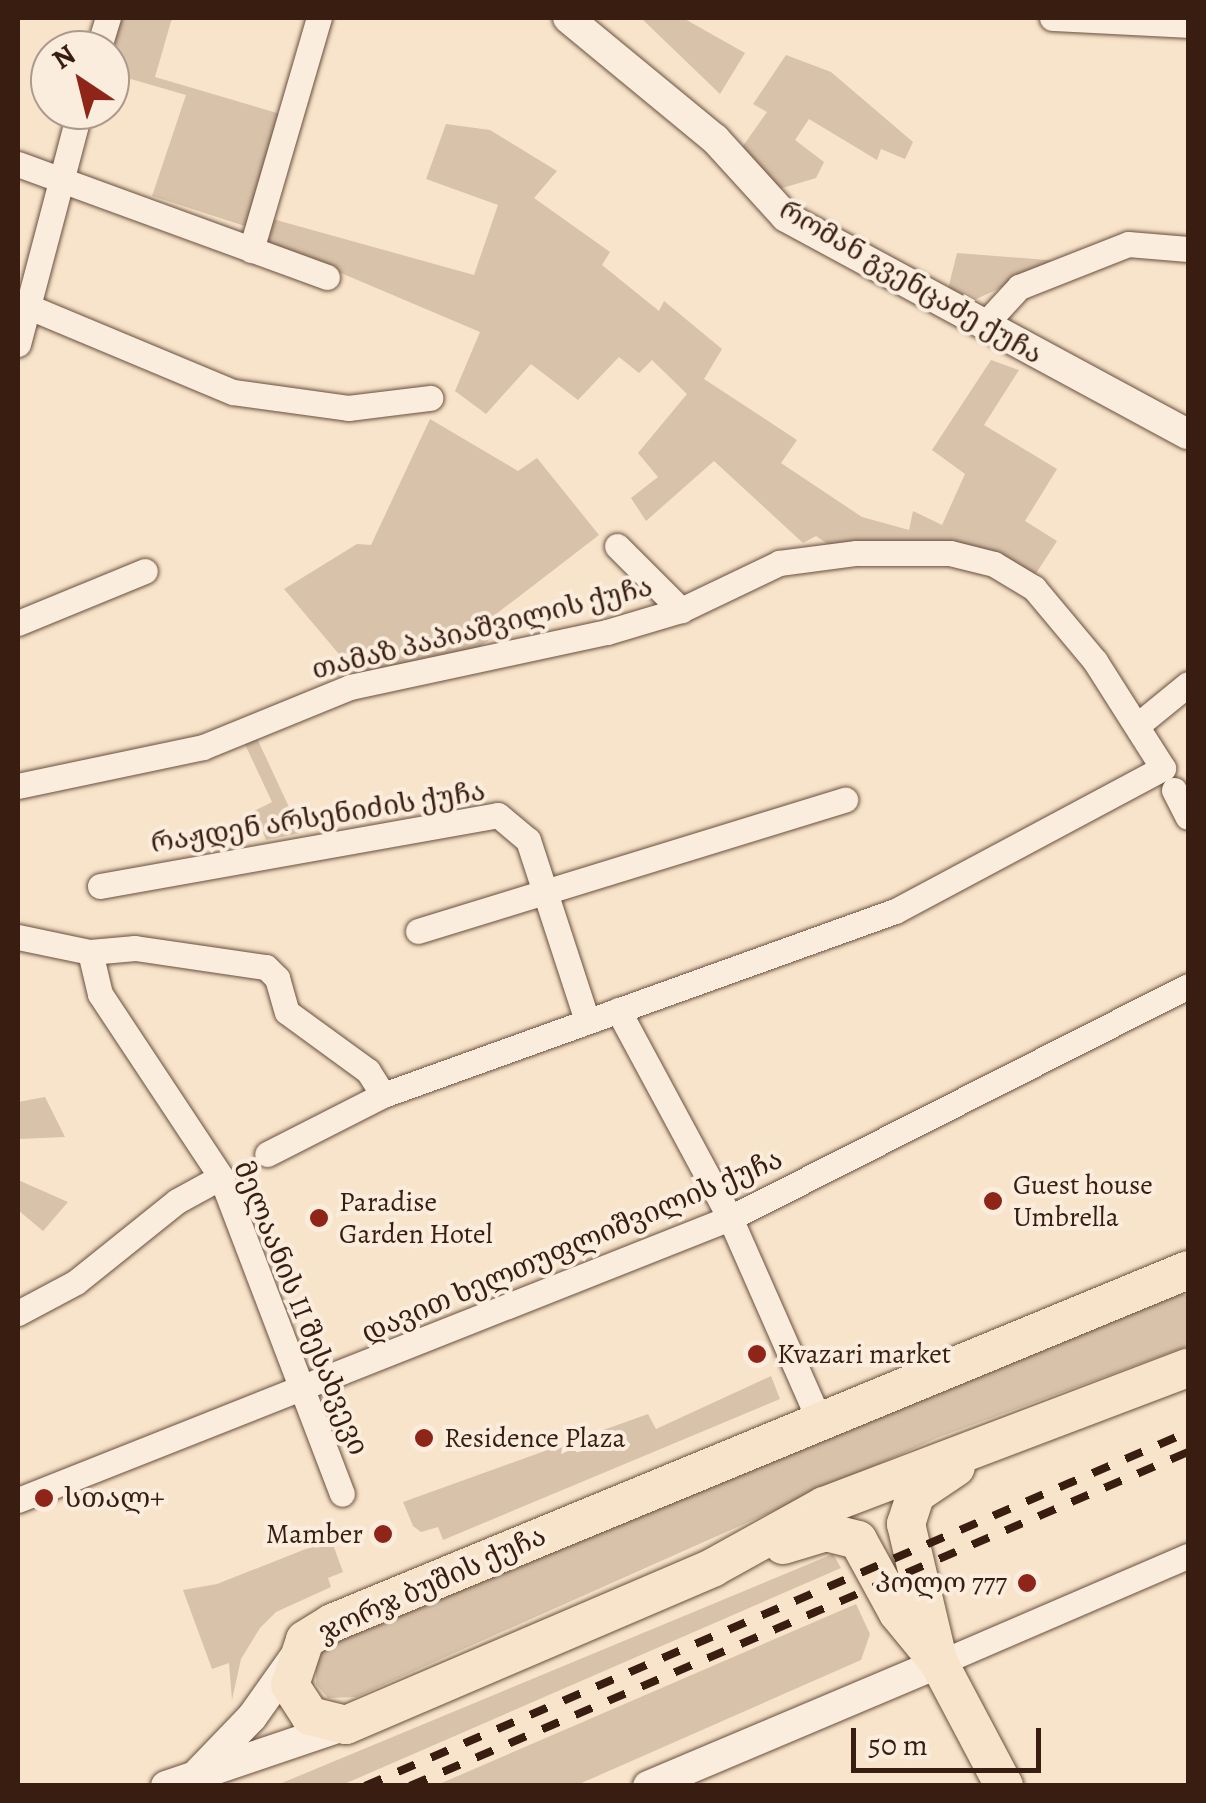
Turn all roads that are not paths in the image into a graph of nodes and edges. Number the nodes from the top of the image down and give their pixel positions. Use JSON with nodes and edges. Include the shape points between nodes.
{"nodes":[{"id":1,"x":319,"y":18,"type":"edge"},
{"id":2,"x":568,"y":18,"type":"edge"},
{"id":3,"x":1052,"y":18,"type":"edge"},
{"id":4,"x":1188,"y":24,"type":"edge"},
{"id":5,"x":74,"y":130,"type":"edge"},
{"id":6,"x":18,"y":164,"type":"edge"},
{"id":7,"x":58,"y":180,"type":"junction"},
{"id":8,"x":1188,"y":249,"type":"edge"},
{"id":9,"x":251,"y":250,"type":"junction"},
{"id":10,"x":326,"y":277,"type":"dead end"},
{"id":11,"x":27,"y":306,"type":"junction"},
{"id":12,"x":984,"y":326,"type":"junction"},
{"id":13,"x":18,"y":344,"type":"edge"},
{"id":14,"x":430,"y":398,"type":"dead end"},
{"id":15,"x":1188,"y":434,"type":"edge"},
{"id":16,"x":617,"y":546,"type":"dead end"},
{"id":17,"x":145,"y":571,"type":"dead end"},
{"id":18,"x":682,"y":610,"type":"junction"},
{"id":19,"x":18,"y":623,"type":"edge"},
{"id":20,"x":1188,"y":684,"type":"edge"},
{"id":21,"x":1139,"y":724,"type":"junction"},
{"id":22,"x":1168,"y":779,"type":"junction"},
{"id":23,"x":18,"y":786,"type":"edge"},
{"id":24,"x":845,"y":800,"type":"dead end"},
{"id":25,"x":1188,"y":817,"type":"edge"},
{"id":26,"x":100,"y":886,"type":"dead end"},
{"id":27,"x":544,"y":889,"type":"junction"},
{"id":28,"x":418,"y":931,"type":"dead end"},
{"id":29,"x":18,"y":938,"type":"edge"},
{"id":30,"x":90,"y":952,"type":"junction"},
{"id":31,"x":1188,"y":986,"type":"edge"},
{"id":32,"x":618,"y":1010,"type":"junction"},
{"id":33,"x":587,"y":1020,"type":"junction"},
{"id":34,"x":382,"y":1095,"type":"junction"},
{"id":35,"x":267,"y":1154,"type":"dead end"},
{"id":36,"x":221,"y":1177,"type":"junction"},
{"id":37,"x":730,"y":1218,"type":"junction"},
{"id":38,"x":1181,"y":1276,"type":"edge"},
{"id":39,"x":18,"y":1312,"type":"edge"},
{"id":40,"x":1188,"y":1368,"type":"edge"},
{"id":41,"x":306,"y":1390,"type":"junction"},
{"id":42,"x":819,"y":1420,"type":"junction"},
{"id":43,"x":1012,"y":1437,"type":"junction"},
{"id":44,"x":342,"y":1494,"type":"dead end"},
{"id":45,"x":18,"y":1500,"type":"edge"},
{"id":46,"x":1188,"y":1556,"type":"edge"},
{"id":47,"x":714,"y":1567,"type":"junction"},
{"id":48,"x":295,"y":1656,"type":"junction"},
{"id":49,"x":939,"y":1663,"type":"junction"},
{"id":50,"x":346,"y":1725,"type":"junction"},
{"id":51,"x":196,"y":1774,"type":"junction"},
{"id":52,"x":166,"y":1786,"type":"edge"},
{"id":53,"x":648,"y":1786,"type":"edge"},
{"id":54,"x":1004,"y":1786,"type":"edge"}],
"edges":[{"from":1,"to":9,"type":"street"},
{"from":2,"to":12,"type":"street","name":"რომან გვენცაძე ქუჩა","via":[[714,139],[786,217]]},
{"from":3,"to":4,"type":"street"},
{"from":5,"to":7,"type":"street"},
{"from":6,"to":7,"type":"street"},
{"from":7,"to":9,"type":"street"},
{"from":7,"to":11,"type":"street"},
{"from":8,"to":12,"type":"street","via":[[1128,244],[1019,287]]},
{"from":9,"to":10,"type":"street"},
{"from":11,"to":13,"type":"street"},
{"from":11,"to":14,"type":"street","via":[[234,392],[348,408]]},
{"from":12,"to":15,"type":"street","name":"რომან გვენცაძე ქუჩა"},
{"from":16,"to":18,"type":"street"},
{"from":17,"to":19,"type":"street"},
{"from":18,"to":21,"type":"street","name":"თამაზ პაპიაშვილის ქუჩა","via":[[810,555],[950,553],[994,564],[1034,588]]},
{"from":18,"to":23,"type":"street","name":"თამაზ პაპიაშვილის ქუჩა","via":[[373,680],[309,700],[258,730],[203,748]]},
{"from":20,"to":21,"type":"street"},
{"from":21,"to":22,"type":"street","name":"თამაზ პაპიაშვილის ქუჩა"},
{"from":22,"to":25,"type":"street","name":"თამაზ პაპიაშვილის ქუჩა"},
{"from":22,"to":32,"type":"street","via":[[895,911]]},
{"from":24,"to":27,"type":"street"},
{"from":26,"to":27,"type":"street","name":"რაჟდენ არსენიძის ქუჩა","via":[[498,815],[528,840]]},
{"from":27,"to":28,"type":"street"},
{"from":27,"to":33,"type":"street","name":"რაჟდენ არსენიძის ქუჩა"},
{"from":29,"to":30,"type":"street"},
{"from":30,"to":34,"type":"street","via":[[135,948],[266,967],[277,978],[287,1012],[368,1070]]},
{"from":30,"to":36,"type":"street","name":"მელაანის II შესახვევი","via":[[100,994]]},
{"from":31,"to":37,"type":"street","name":"დავით ხელთუფლიშვილის ქუჩა"},
{"from":32,"to":33,"type":"street"},
{"from":32,"to":37,"type":"street"},
{"from":33,"to":34,"type":"street"},
{"from":34,"to":35,"type":"street"},
{"from":36,"to":39,"type":"street","via":[[177,1201],[76,1282]]},
{"from":36,"to":41,"type":"street","name":"მელაანის II შესახვევი"},
{"from":37,"to":41,"type":"street","name":"დავით ხელთუფლიშვილის ქუჩა"},
{"from":37,"to":42,"type":"street"},
{"from":38,"to":42,"type":"main road","name":"ჯორჯ ბუშის ქუჩა"},
{"from":40,"to":43,"type":"main road"},
{"from":41,"to":44,"type":"street","name":"მელაანის II შესახვევი"},
{"from":41,"to":45,"type":"street","name":"დავით ხელთუფლიშვილის ქუჩა"},
{"from":42,"to":48,"type":"main road","name":"ჯორჯ ბუშის ქუჩა","via":[[332,1623]]},
{"from":43,"to":47,"type":"main road","via":[[824,1506]]},
{"from":43,"to":49,"type":"main road","via":[[933,1480],[910,1508],[907,1538]]},
{"from":46,"to":49,"type":"street"},
{"from":47,"to":49,"type":"main road","via":[[809,1536],[842,1533],[873,1559],[898,1613]]},
{"from":47,"to":50,"type":"main road"},
{"from":48,"to":50,"type":"main road","name":"ჯორჯ ბუშის ქუჩა","via":[[290,1685],[300,1705],[319,1722]]},
{"from":48,"to":51,"type":"street","via":[[252,1716]]},
{"from":49,"to":53,"type":"street"},
{"from":49,"to":54,"type":"main road"},
{"from":50,"to":51,"type":"street","via":[[259,1759]]},
{"from":51,"to":52,"type":"street"}]}
